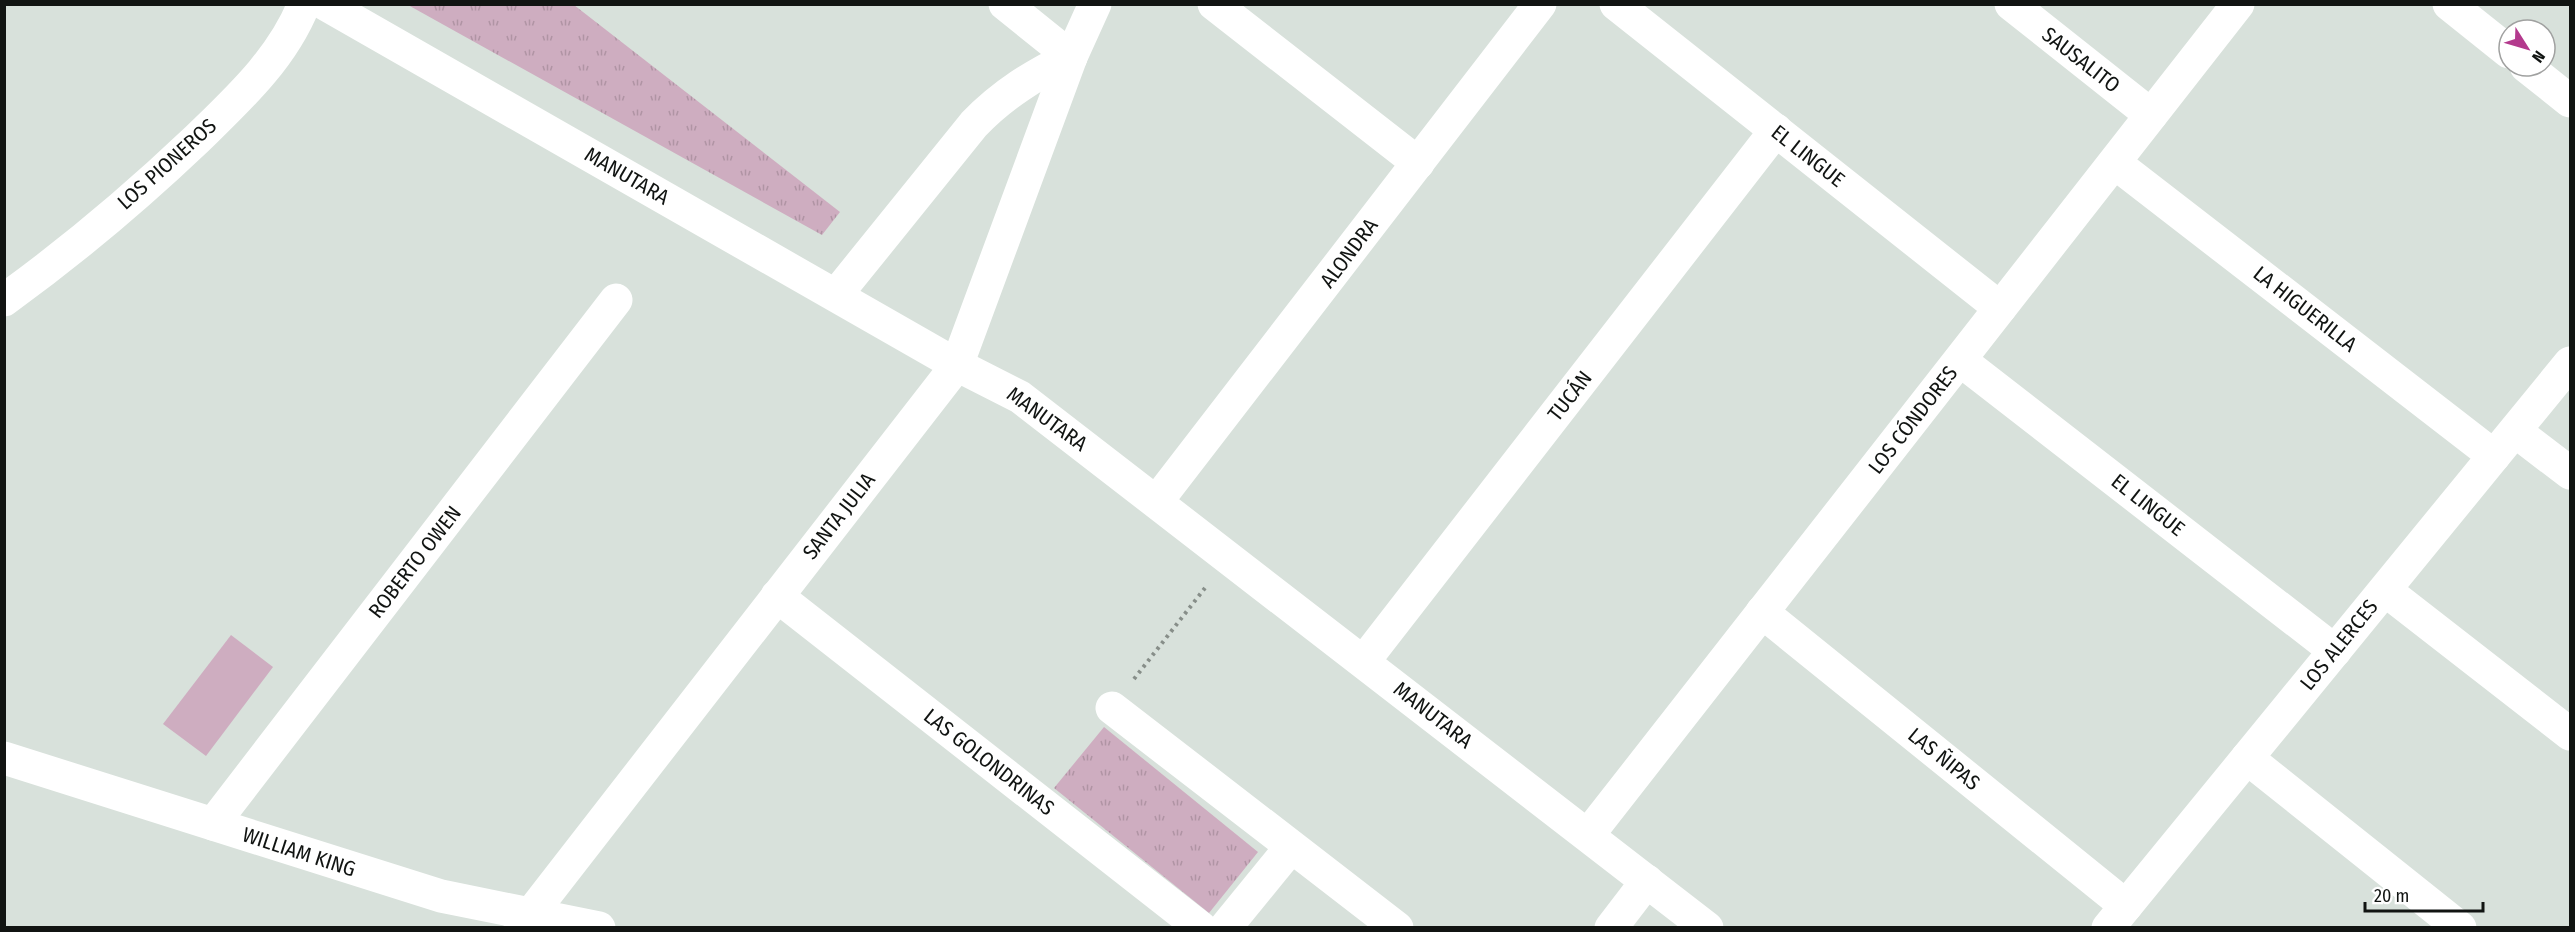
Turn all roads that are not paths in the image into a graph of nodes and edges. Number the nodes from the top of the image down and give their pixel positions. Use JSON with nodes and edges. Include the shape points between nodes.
{"nodes":[{"id":1,"x":304,"y":4,"type":"edge"},
{"id":2,"x":325,"y":4,"type":"edge"},
{"id":3,"x":1005,"y":4,"type":"edge"},
{"id":4,"x":1095,"y":4,"type":"edge"},
{"id":5,"x":1214,"y":4,"type":"edge"},
{"id":6,"x":1540,"y":4,"type":"edge"},
{"id":7,"x":1616,"y":4,"type":"edge"},
{"id":8,"x":2011,"y":4,"type":"edge"},
{"id":9,"x":2238,"y":4,"type":"edge"},
{"id":10,"x":2449,"y":4,"type":"edge"},
{"id":11,"x":2497,"y":42,"type":"edge"},
{"id":12,"x":1071,"y":57,"type":"junction"},
{"id":13,"x":2541,"y":78,"type":"edge"},
{"id":14,"x":2571,"y":101,"type":"edge"},
{"id":15,"x":2151,"y":115,"type":"junction"},
{"id":16,"x":1776,"y":130,"type":"junction"},
{"id":17,"x":1418,"y":163,"type":"junction"},
{"id":18,"x":2115,"y":163,"type":"junction"},
{"id":19,"x":836,"y":295,"type":"junction"},
{"id":20,"x":4,"y":300,"type":"edge"},
{"id":21,"x":616,"y":300,"type":"dead end"},
{"id":22,"x":2000,"y":308,"type":"junction"},
{"id":23,"x":1960,"y":360,"type":"junction"},
{"id":24,"x":2571,"y":363,"type":"edge"},
{"id":25,"x":957,"y":364,"type":"junction"},
{"id":26,"x":2515,"y":430,"type":"junction"},
{"id":27,"x":2494,"y":456,"type":"junction"},
{"id":28,"x":2571,"y":473,"type":"edge"},
{"id":29,"x":1157,"y":501,"type":"junction"},
{"id":30,"x":2385,"y":590,"type":"junction"},
{"id":31,"x":777,"y":596,"type":"junction"},
{"id":32,"x":1762,"y":612,"type":"junction"},
{"id":33,"x":2336,"y":651,"type":"junction"},
{"id":34,"x":1364,"y":661,"type":"junction"},
{"id":35,"x":1112,"y":708,"type":"road end"},
{"id":36,"x":2571,"y":734,"type":"edge"},
{"id":37,"x":4,"y":758,"type":"edge"},
{"id":38,"x":2247,"y":758,"type":"junction"},
{"id":39,"x":213,"y":824,"type":"junction"},
{"id":40,"x":1588,"y":835,"type":"junction"},
{"id":41,"x":1291,"y":847,"type":"junction"},
{"id":42,"x":1647,"y":881,"type":"junction"},
{"id":43,"x":525,"y":921,"type":"edge"},
{"id":44,"x":2114,"y":922,"type":"edge"},
{"id":45,"x":598,"y":927,"type":"edge"},
{"id":46,"x":1201,"y":927,"type":"edge"},
{"id":47,"x":1225,"y":927,"type":"edge"},
{"id":48,"x":1397,"y":927,"type":"edge"},
{"id":49,"x":1611,"y":927,"type":"edge"},
{"id":50,"x":1707,"y":927,"type":"edge"},
{"id":51,"x":2460,"y":927,"type":"edge"}],
"edges":[{"from":1,"to":20,"type":"street","name":"LOS PIONEROS","via":[[282,47],[232,105],[129,200]]},
{"from":2,"to":19,"type":"street","name":"MANUTARA"},
{"from":3,"to":12,"type":"street"},
{"from":4,"to":12,"type":"street","name":"SANTA JULIA"},
{"from":5,"to":17,"type":"street"},
{"from":6,"to":17,"type":"street","name":"ALONDRA"},
{"from":7,"to":16,"type":"street","name":"EL LINGUE"},
{"from":8,"to":15,"type":"street","name":"SAUSALITO"},
{"from":9,"to":15,"type":"street","name":"LOS CÓNDORES"},
{"from":10,"to":11,"type":"street"},
{"from":12,"to":19,"type":"street","via":[[1017,85],[994,103]]},
{"from":12,"to":25,"type":"street","name":"SANTA JULIA"},
{"from":13,"to":14,"type":"street"},
{"from":15,"to":18,"type":"street","name":"LOS CÓNDORES"},
{"from":16,"to":22,"type":"street","name":"EL LINGUE"},
{"from":16,"to":34,"type":"street","name":"TUCÁN"},
{"from":17,"to":29,"type":"street","name":"ALONDRA"},
{"from":18,"to":22,"type":"street","name":"LOS CÓNDORES"},
{"from":18,"to":27,"type":"street","name":"LA HIGUERILLA"},
{"from":19,"to":25,"type":"street","name":"MANUTARA"},
{"from":21,"to":39,"type":"street","name":"ROBERTO OWEN"},
{"from":22,"to":23,"type":"street","name":"LOS CÓNDORES"},
{"from":23,"to":32,"type":"street","name":"LOS CÓNDORES"},
{"from":23,"to":33,"type":"street","name":"EL LINGUE"},
{"from":24,"to":26,"type":"street","name":"LOS ALERCES"},
{"from":25,"to":29,"type":"street","name":"MANUTARA","via":[[1037,409]]},
{"from":25,"to":31,"type":"street","name":"SANTA JULIA"},
{"from":26,"to":27,"type":"street","name":"LOS ALERCES"},
{"from":26,"to":28,"type":"street"},
{"from":27,"to":30,"type":"street","name":"LOS ALERCES"},
{"from":29,"to":34,"type":"street","name":"MANUTARA"},
{"from":30,"to":33,"type":"street","name":"LOS ALERCES"},
{"from":30,"to":36,"type":"street"},
{"from":31,"to":43,"type":"street","name":"SANTA JULIA"},
{"from":31,"to":46,"type":"street","name":"LAS GOLONDRINAS"},
{"from":32,"to":40,"type":"street","name":"LOS CÓNDORES"},
{"from":32,"to":44,"type":"street","name":"LAS ÑIPAS"},
{"from":33,"to":38,"type":"street","name":"LOS ALERCES"},
{"from":34,"to":40,"type":"street","name":"MANUTARA"},
{"from":35,"to":41,"type":"street"},
{"from":37,"to":39,"type":"street","name":"WILLIAM KING"},
{"from":38,"to":44,"type":"street","name":"LOS ALERCES"},
{"from":38,"to":51,"type":"street"},
{"from":39,"to":43,"type":"street","name":"WILLIAM KING"},
{"from":40,"to":42,"type":"street","name":"MANUTARA"},
{"from":41,"to":47,"type":"street"},
{"from":41,"to":48,"type":"street"},
{"from":42,"to":49,"type":"street"},
{"from":42,"to":50,"type":"street","name":"MANUTARA"},
{"from":43,"to":45,"type":"street","name":"WILLIAM KING"}]}
